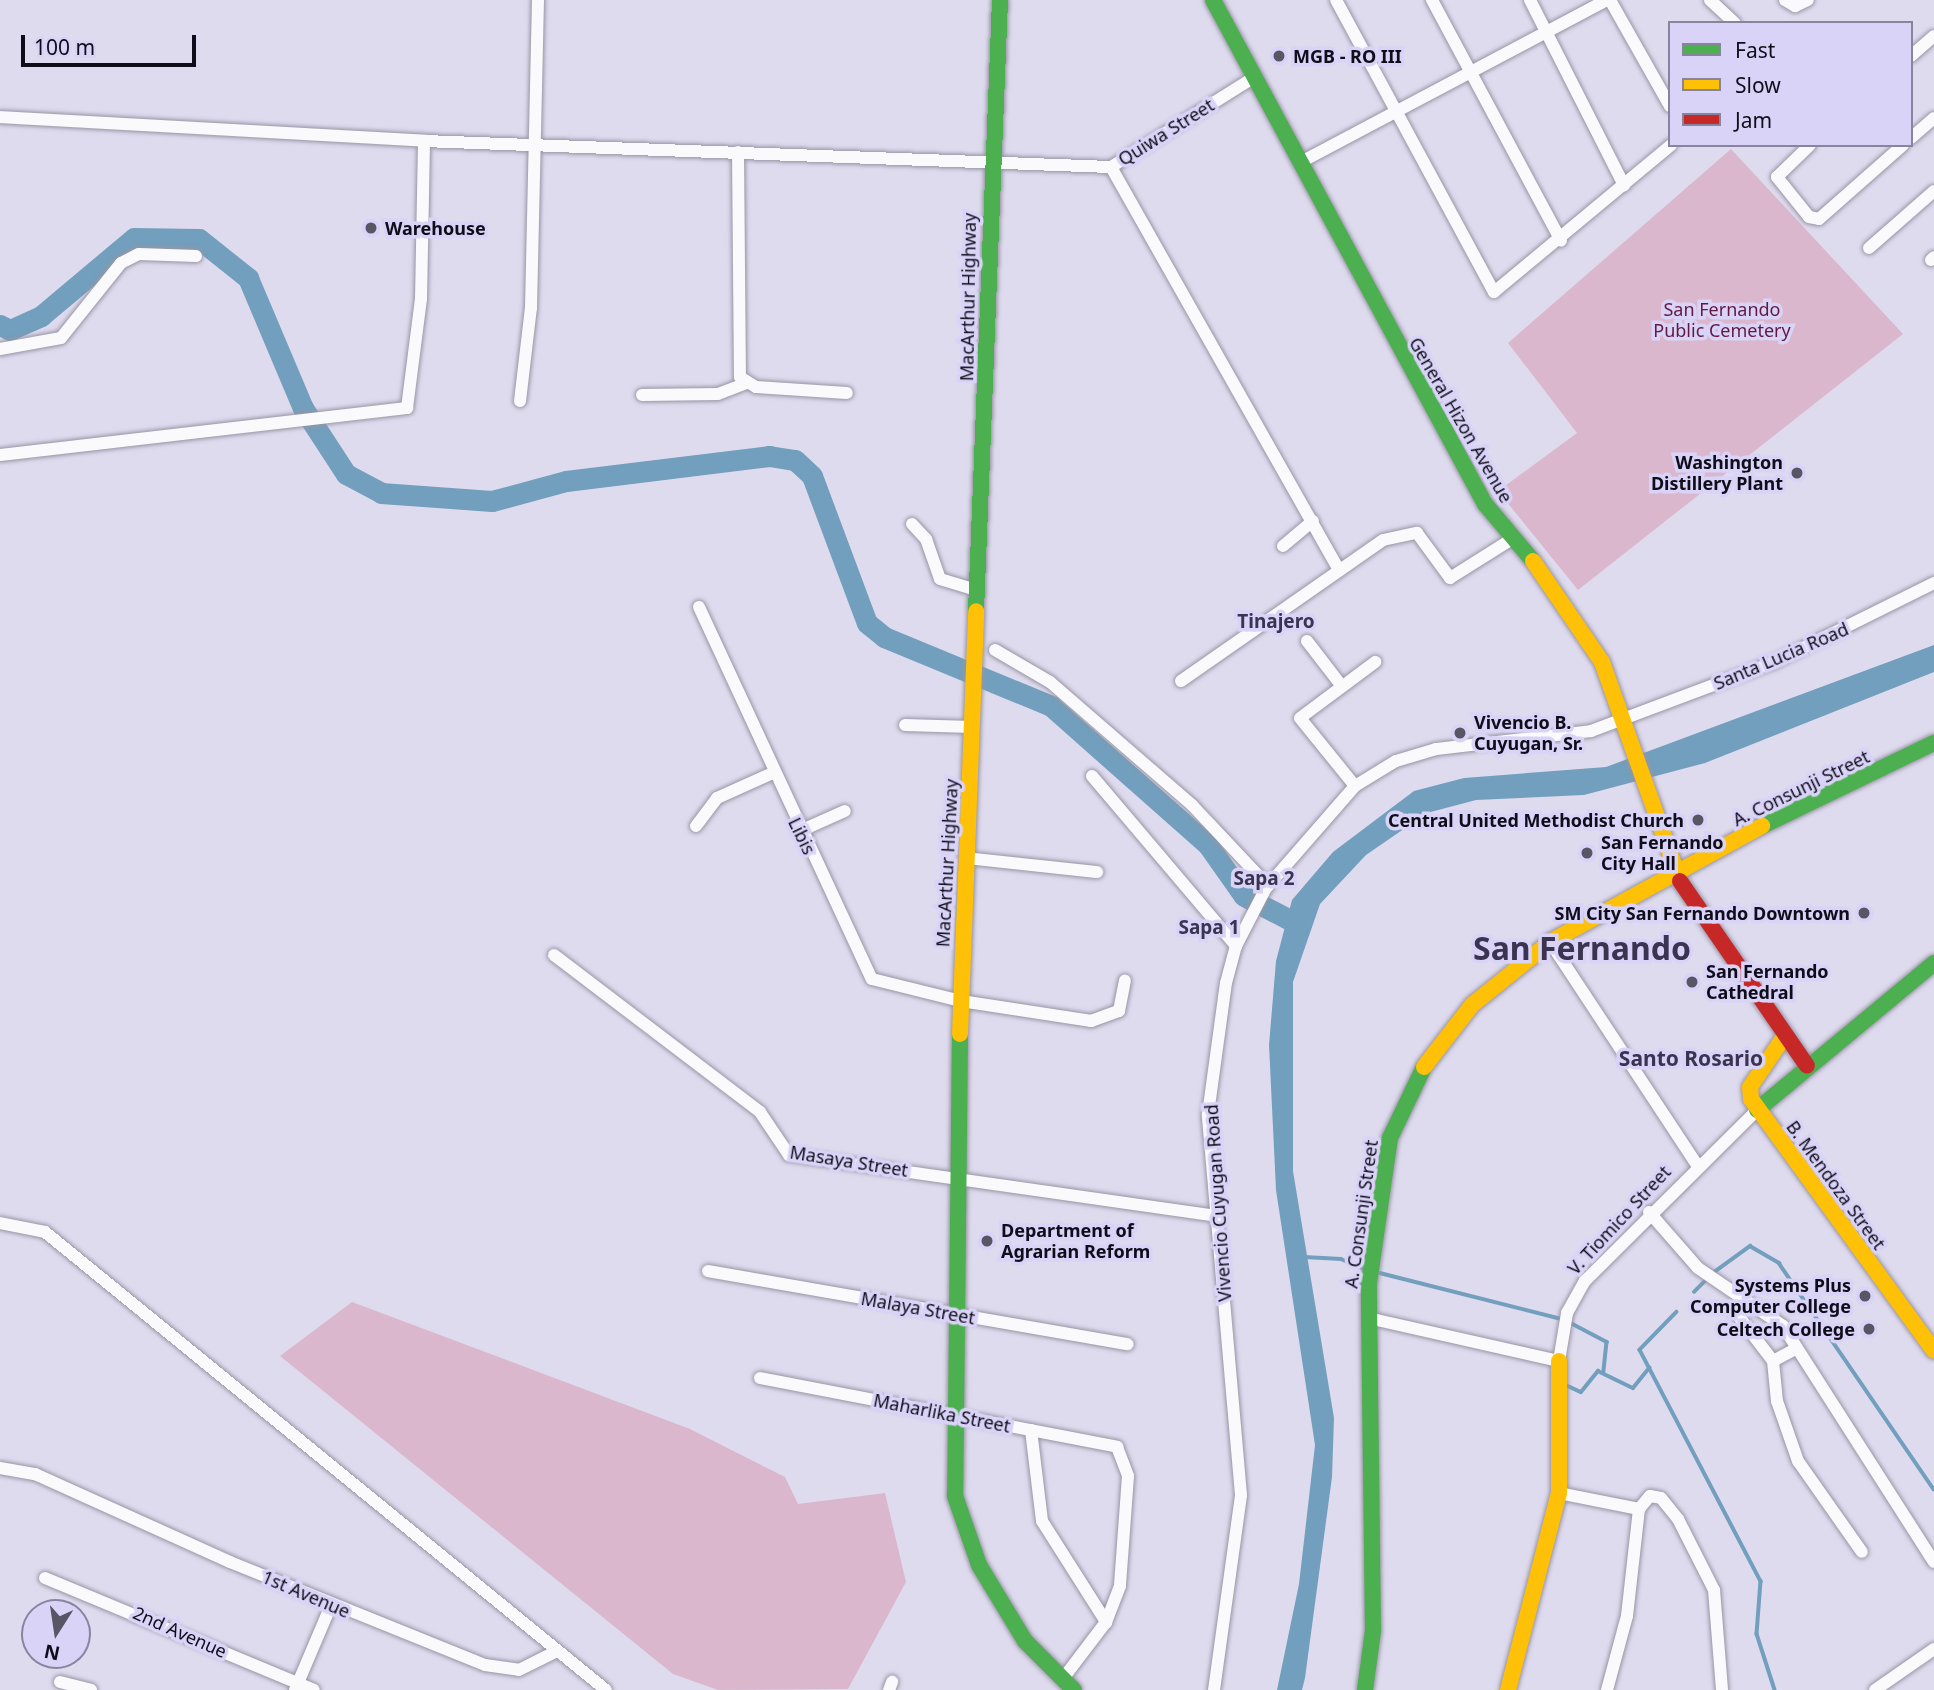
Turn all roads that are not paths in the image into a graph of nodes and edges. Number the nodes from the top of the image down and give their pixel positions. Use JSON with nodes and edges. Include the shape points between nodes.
{"nodes":[{"id":1,"x":538,"y":0,"type":"edge"},
{"id":2,"x":1000,"y":0,"type":"edge"},
{"id":3,"x":1213,"y":0,"type":"edge"},
{"id":4,"x":1336,"y":0,"type":"edge"},
{"id":5,"x":1432,"y":0,"type":"edge"},
{"id":6,"x":1530,"y":0,"type":"edge"},
{"id":7,"x":1608,"y":0,"type":"edge"},
{"id":8,"x":1710,"y":0,"type":"edge"},
{"id":9,"x":1785,"y":0,"type":"edge"},
{"id":10,"x":1808,"y":0,"type":"edge"},
{"id":11,"x":1733,"y":21,"type":"edge"},
{"id":12,"x":1547,"y":31,"type":"junction"},
{"id":13,"x":1934,"y":36,"type":"edge"},
{"id":14,"x":1913,"y":54,"type":"edge"},
{"id":15,"x":1470,"y":71,"type":"junction"},
{"id":16,"x":1253,"y":78,"type":"junction"},
{"id":17,"x":1668,"y":103,"type":"edge"},
{"id":18,"x":1394,"y":111,"type":"junction"},
{"id":19,"x":0,"y":117,"type":"edge"},
{"id":20,"x":1934,"y":118,"type":"edge"},
{"id":21,"x":1913,"y":136,"type":"edge"},
{"id":22,"x":425,"y":141,"type":"junction"},
{"id":23,"x":534,"y":142,"type":"junction"},
{"id":24,"x":1669,"y":147,"type":"edge"},
{"id":25,"x":1808,"y":147,"type":"edge"},
{"id":26,"x":1901,"y":147,"type":"edge"},
{"id":27,"x":738,"y":152,"type":"junction"},
{"id":28,"x":990,"y":159,"type":"junction"},
{"id":29,"x":1299,"y":163,"type":"junction"},
{"id":30,"x":1111,"y":167,"type":"junction"},
{"id":31,"x":1624,"y":185,"type":"junction"},
{"id":32,"x":1934,"y":191,"type":"edge"},
{"id":33,"x":1561,"y":241,"type":"junction"},
{"id":34,"x":1869,"y":248,"type":"dead end"},
{"id":35,"x":196,"y":256,"type":"dead end"},
{"id":36,"x":0,"y":349,"type":"edge"},
{"id":37,"x":746,"y":383,"type":"junction"},
{"id":38,"x":848,"y":393,"type":"dead end"},
{"id":39,"x":642,"y":395,"type":"dead end"},
{"id":40,"x":520,"y":401,"type":"dead end"},
{"id":41,"x":0,"y":455,"type":"edge"},
{"id":42,"x":1313,"y":521,"type":"junction"},
{"id":43,"x":912,"y":524,"type":"dead end"},
{"id":44,"x":1512,"y":539,"type":"junction"},
{"id":45,"x":1283,"y":546,"type":"dead end"},
{"id":46,"x":1337,"y":567,"type":"junction"},
{"id":47,"x":1934,"y":583,"type":"edge"},
{"id":48,"x":976,"y":590,"type":"junction"},
{"id":49,"x":699,"y":607,"type":"dead end"},
{"id":50,"x":1307,"y":641,"type":"dead end"},
{"id":51,"x":995,"y":650,"type":"dead end"},
{"id":52,"x":1375,"y":662,"type":"dead end"},
{"id":53,"x":1181,"y":681,"type":"dead end"},
{"id":54,"x":1341,"y":685,"type":"junction"},
{"id":55,"x":1624,"y":720,"type":"junction"},
{"id":56,"x":905,"y":725,"type":"dead end"},
{"id":57,"x":972,"y":727,"type":"junction"},
{"id":58,"x":1934,"y":744,"type":"edge"},
{"id":59,"x":773,"y":773,"type":"junction"},
{"id":60,"x":1092,"y":776,"type":"dead end"},
{"id":61,"x":1355,"y":786,"type":"junction"},
{"id":62,"x":845,"y":811,"type":"dead end"},
{"id":63,"x":695,"y":826,"type":"dead end"},
{"id":64,"x":800,"y":831,"type":"junction"},
{"id":65,"x":966,"y":858,"type":"junction"},
{"id":66,"x":1672,"y":870,"type":"junction"},
{"id":67,"x":1097,"y":872,"type":"dead end"},
{"id":68,"x":1267,"y":887,"type":"junction"},
{"id":69,"x":1550,"y":942,"type":"junction"},
{"id":70,"x":1236,"y":946,"type":"junction"},
{"id":71,"x":555,"y":955,"type":"dead end"},
{"id":72,"x":1934,"y":963,"type":"edge"},
{"id":73,"x":1125,"y":981,"type":"dead end"},
{"id":74,"x":961,"y":1001,"type":"junction"},
{"id":75,"x":1784,"y":1037,"type":"junction"},
{"id":76,"x":1807,"y":1066,"type":"junction"},
{"id":77,"x":1757,"y":1110,"type":"junction"},
{"id":78,"x":1697,"y":1165,"type":"junction"},
{"id":79,"x":954,"y":1179,"type":"junction"},
{"id":80,"x":1649,"y":1212,"type":"junction"},
{"id":81,"x":1216,"y":1216,"type":"junction"},
{"id":82,"x":0,"y":1223,"type":"edge"},
{"id":83,"x":708,"y":1271,"type":"dead end"},
{"id":84,"x":1734,"y":1310,"type":"dead end"},
{"id":85,"x":957,"y":1315,"type":"junction"},
{"id":86,"x":1368,"y":1318,"type":"junction"},
{"id":87,"x":1128,"y":1344,"type":"dead end"},
{"id":88,"x":1797,"y":1348,"type":"junction"},
{"id":89,"x":1934,"y":1351,"type":"edge"},
{"id":90,"x":1559,"y":1361,"type":"junction"},
{"id":91,"x":1773,"y":1361,"type":"junction"},
{"id":92,"x":760,"y":1378,"type":"dead end"},
{"id":93,"x":951,"y":1414,"type":"junction"},
{"id":94,"x":1031,"y":1430,"type":"junction"},
{"id":95,"x":0,"y":1468,"type":"edge"},
{"id":96,"x":1559,"y":1493,"type":"junction"},
{"id":97,"x":1639,"y":1509,"type":"junction"},
{"id":98,"x":1862,"y":1552,"type":"dead end"},
{"id":99,"x":1934,"y":1562,"type":"edge"},
{"id":100,"x":45,"y":1578,"type":"dead end"},
{"id":101,"x":331,"y":1605,"type":"junction"},
{"id":102,"x":1106,"y":1622,"type":"junction"},
{"id":103,"x":1934,"y":1649,"type":"edge"},
{"id":104,"x":555,"y":1652,"type":"junction"},
{"id":105,"x":60,"y":1682,"type":"dead end"},
{"id":106,"x":1068,"y":1685,"type":"edge"},
{"id":107,"x":296,"y":1687,"type":"edge"},
{"id":108,"x":91,"y":1690,"type":"edge"},
{"id":109,"x":314,"y":1690,"type":"edge"},
{"id":110,"x":606,"y":1690,"type":"edge"},
{"id":111,"x":1214,"y":1690,"type":"edge"},
{"id":112,"x":1364,"y":1690,"type":"edge"},
{"id":113,"x":1508,"y":1690,"type":"edge"},
{"id":114,"x":1606,"y":1690,"type":"edge"},
{"id":115,"x":1722,"y":1690,"type":"edge"},
{"id":116,"x":1875,"y":1690,"type":"edge"}],
"edges":[{"from":1,"to":23,"type":"street"},
{"from":2,"to":28,"type":"main road","name":"MacArthur Highway"},
{"from":3,"to":16,"type":"main road","name":"General Hizon Avenue"},
{"from":4,"to":18,"type":"street"},
{"from":5,"to":15,"type":"street"},
{"from":6,"to":12,"type":"street"},
{"from":7,"to":12,"type":"street"},
{"from":7,"to":17,"type":"street"},
{"from":8,"to":11,"type":"street"},
{"from":9,"to":10,"type":"street","via":[[1795,6]]},
{"from":12,"to":15,"type":"street"},
{"from":12,"to":31,"type":"street"},
{"from":13,"to":14,"type":"street"},
{"from":15,"to":18,"type":"street"},
{"from":15,"to":33,"type":"street"},
{"from":16,"to":29,"type":"main road","name":"General Hizon Avenue"},
{"from":16,"to":30,"type":"street","name":"Quiwa Street"},
{"from":18,"to":29,"type":"street"},
{"from":18,"to":33,"type":"street","via":[[1490,290],[1498,292]]},
{"from":19,"to":22,"type":"street","name":"Quiwa Street"},
{"from":20,"to":21,"type":"street"},
{"from":22,"to":23,"type":"street","name":"Quiwa Street"},
{"from":22,"to":41,"type":"street","via":[[412,404],[356,418]]},
{"from":23,"to":27,"type":"street","name":"Quiwa Street"},
{"from":23,"to":40,"type":"street","via":[[531,308]]},
{"from":24,"to":31,"type":"street"},
{"from":25,"to":26,"type":"street","via":[[1777,177],[1810,216],[1819,219]]},
{"from":27,"to":28,"type":"street","name":"Quiwa Street"},
{"from":27,"to":37,"type":"street","via":[[738,369]]},
{"from":28,"to":30,"type":"street","name":"Quiwa Street"},
{"from":28,"to":48,"type":"main road","name":"MacArthur Highway"},
{"from":29,"to":44,"type":"main road","name":"General Hizon Avenue","via":[[1485,504]]},
{"from":30,"to":42,"type":"street"},
{"from":31,"to":33,"type":"street"},
{"from":32,"to":34,"type":"street"},
{"from":35,"to":36,"type":"street","via":[[139,254],[121,263],[61,338]]},
{"from":37,"to":38,"type":"street"},
{"from":37,"to":39,"type":"street","via":[[718,394]]},
{"from":42,"to":45,"type":"street"},
{"from":42,"to":46,"type":"street"},
{"from":43,"to":48,"type":"street","via":[[926,539],[940,579]]},
{"from":44,"to":46,"type":"street","via":[[1450,578],[1411,531]]},
{"from":44,"to":55,"type":"main road","name":"General Hizon Avenue","via":[[1568,607],[1602,662]]},
{"from":46,"to":53,"type":"street"},
{"from":47,"to":55,"type":"street","name":"Santa Lucia Road","via":[[1775,662]]},
{"from":48,"to":57,"type":"main road","name":"MacArthur Highway"},
{"from":49,"to":59,"type":"street","name":"Libis"},
{"from":50,"to":54,"type":"street"},
{"from":51,"to":68,"type":"street","via":[[1050,682],[1192,805]]},
{"from":52,"to":54,"type":"street"},
{"from":54,"to":61,"type":"street","via":[[1300,718]]},
{"from":55,"to":61,"type":"street","name":"Vivencio Cuyugan Road","via":[[1555,738],[1436,749],[1396,761]]},
{"from":55,"to":66,"type":"main road","name":"General Hizon Avenue"},
{"from":56,"to":57,"type":"street"},
{"from":57,"to":65,"type":"main road","name":"MacArthur Highway"},
{"from":58,"to":66,"type":"main road","name":"A. Consunji Street"},
{"from":59,"to":63,"type":"street","via":[[717,798]]},
{"from":59,"to":64,"type":"street","name":"Libis"},
{"from":60,"to":70,"type":"street"},
{"from":61,"to":68,"type":"street","name":"Vivencio Cuyugan Road"},
{"from":62,"to":64,"type":"street"},
{"from":64,"to":74,"type":"street","name":"Libis","via":[[872,979]]},
{"from":65,"to":67,"type":"street"},
{"from":65,"to":74,"type":"main road","name":"MacArthur Highway"},
{"from":66,"to":69,"type":"main road","name":"A. Consunji Street"},
{"from":66,"to":75,"type":"main road","name":"General Hizon Avenue"},
{"from":68,"to":70,"type":"street","name":"Vivencio Cuyugan Road"},
{"from":69,"to":78,"type":"street"},
{"from":69,"to":86,"type":"main road","name":"A. Consunji Street","via":[[1472,1004],[1421,1070],[1390,1138]]},
{"from":70,"to":81,"type":"street","name":"Vivencio Cuyugan Road","via":[[1208,1114]]},
{"from":71,"to":79,"type":"street","name":"Masaya Street","via":[[760,1112],[789,1155]]},
{"from":72,"to":76,"type":"main road","name":"V. Tiomico Street"},
{"from":73,"to":74,"type":"street","via":[[1119,1012],[1091,1021]]},
{"from":74,"to":79,"type":"main road","name":"MacArthur Highway"},
{"from":75,"to":76,"type":"main road","name":"General Hizon Avenue"},
{"from":75,"to":77,"type":"main road","via":[[1751,1087]]},
{"from":76,"to":77,"type":"main road","name":"V. Tiomico Street"},
{"from":77,"to":78,"type":"street","name":"V. Tiomico Street"},
{"from":77,"to":89,"type":"main road","name":"B. Mendoza Street"},
{"from":78,"to":80,"type":"street","name":"V. Tiomico Street"},
{"from":79,"to":81,"type":"street","name":"Masaya Street"},
{"from":79,"to":85,"type":"main road","name":"MacArthur Highway"},
{"from":80,"to":88,"type":"street","via":[[1698,1268],[1777,1319]]},
{"from":80,"to":90,"type":"street","name":"V. Tiomico Street","via":[[1585,1281],[1565,1322]]},
{"from":81,"to":111,"type":"street","name":"Vivencio Cuyugan Road","via":[[1241,1496]]},
{"from":82,"to":104,"type":"street","via":[[46,1233]]},
{"from":83,"to":85,"type":"street","name":"Malaya Street"},
{"from":84,"to":91,"type":"street"},
{"from":85,"to":87,"type":"street","name":"Malaya Street"},
{"from":85,"to":93,"type":"main road","name":"MacArthur Highway"},
{"from":86,"to":90,"type":"street"},
{"from":86,"to":112,"type":"main road","name":"A. Consunji Street","via":[[1373,1631]]},
{"from":88,"to":91,"type":"street"},
{"from":88,"to":99,"type":"street"},
{"from":90,"to":96,"type":"main road","name":"V. Tiomico Street"},
{"from":91,"to":98,"type":"street","via":[[1777,1401],[1794,1452]]},
{"from":92,"to":93,"type":"street","name":"Maharlika Street"},
{"from":93,"to":94,"type":"street","name":"Maharlika Street"},
{"from":93,"to":106,"type":"main road","name":"MacArthur Highway","via":[[955,1496],[978,1566],[1018,1632]]},
{"from":94,"to":102,"type":"street","via":[[1042,1521]]},
{"from":94,"to":102,"type":"street","name":"Maharlika Street","via":[[1122,1451],[1128,1476],[1126,1555]]},
{"from":95,"to":101,"type":"street","name":"1st Avenue","via":[[35,1474]]},
{"from":96,"to":97,"type":"street"},
{"from":96,"to":113,"type":"main road","name":"V. Tiomico Street"},
{"from":97,"to":114,"type":"street","via":[[1627,1616]]},
{"from":97,"to":115,"type":"street","via":[[1650,1496],[1668,1505],[1714,1590]]},
{"from":100,"to":107,"type":"street","name":"2nd Avenue"},
{"from":101,"to":104,"type":"street","name":"1st Avenue","via":[[505,1671]]},
{"from":101,"to":107,"type":"street"},
{"from":102,"to":106,"type":"street"},
{"from":103,"to":116,"type":"street"},
{"from":104,"to":110,"type":"street"},
{"from":105,"to":108,"type":"street"},
{"from":107,"to":109,"type":"street","name":"2nd Avenue"}]}
